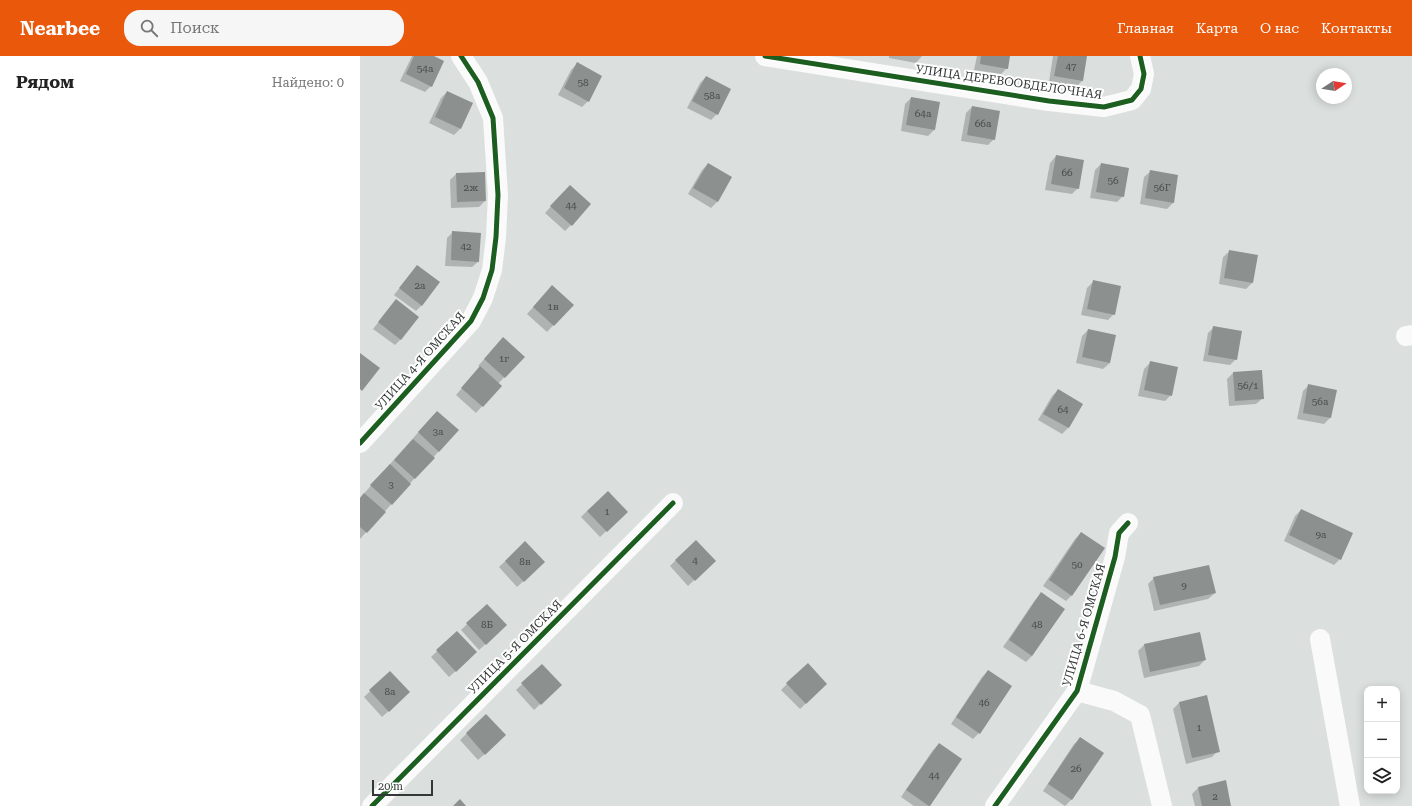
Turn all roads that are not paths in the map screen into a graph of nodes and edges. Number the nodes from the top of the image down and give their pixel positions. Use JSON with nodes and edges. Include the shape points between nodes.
{"nodes":[{"id":1,"x":461,"y":56,"type":"edge"},
{"id":2,"x":765,"y":56,"type":"edge"},
{"id":3,"x":1140,"y":56,"type":"edge"},
{"id":4,"x":360,"y":443,"type":"edge"},
{"id":5,"x":673,"y":503,"type":"dead end"},
{"id":6,"x":1128,"y":523,"type":"dead end"},
{"id":7,"x":1320,"y":639,"type":"dead end"},
{"id":8,"x":1076,"y":691,"type":"junction"},
{"id":9,"x":372,"y":806,"type":"edge"},
{"id":10,"x":994,"y":806,"type":"edge"},
{"id":11,"x":1162,"y":806,"type":"edge"},
{"id":12,"x":1350,"y":806,"type":"edge"}],
"edges":[{"from":1,"to":4,"type":"street","name":"УЛИЦА 4-Я ОМСКАЯ","via":[[478,82],[493,118],[498,195],[492,270],[483,298],[471,321]]},
{"from":2,"to":3,"type":"street","name":"УЛИЦА ДЕРЕВООБДЕЛОЧНАЯ","via":[[1050,101],[1104,107],[1132,100],[1141,89],[1144,74]]},
{"from":5,"to":9,"type":"street","name":"УЛИЦА 5-Я ОМСКАЯ"},
{"from":6,"to":8,"type":"street","name":"УЛИЦА 6-Я ОМСКАЯ","via":[[1119,533],[1115,557]]},
{"from":7,"to":12,"type":"street"},
{"from":8,"to":10,"type":"street","name":"УЛИЦА 6-Я ОМСКАЯ"},
{"from":8,"to":11,"type":"street","via":[[1114,701],[1140,715]]}]}
